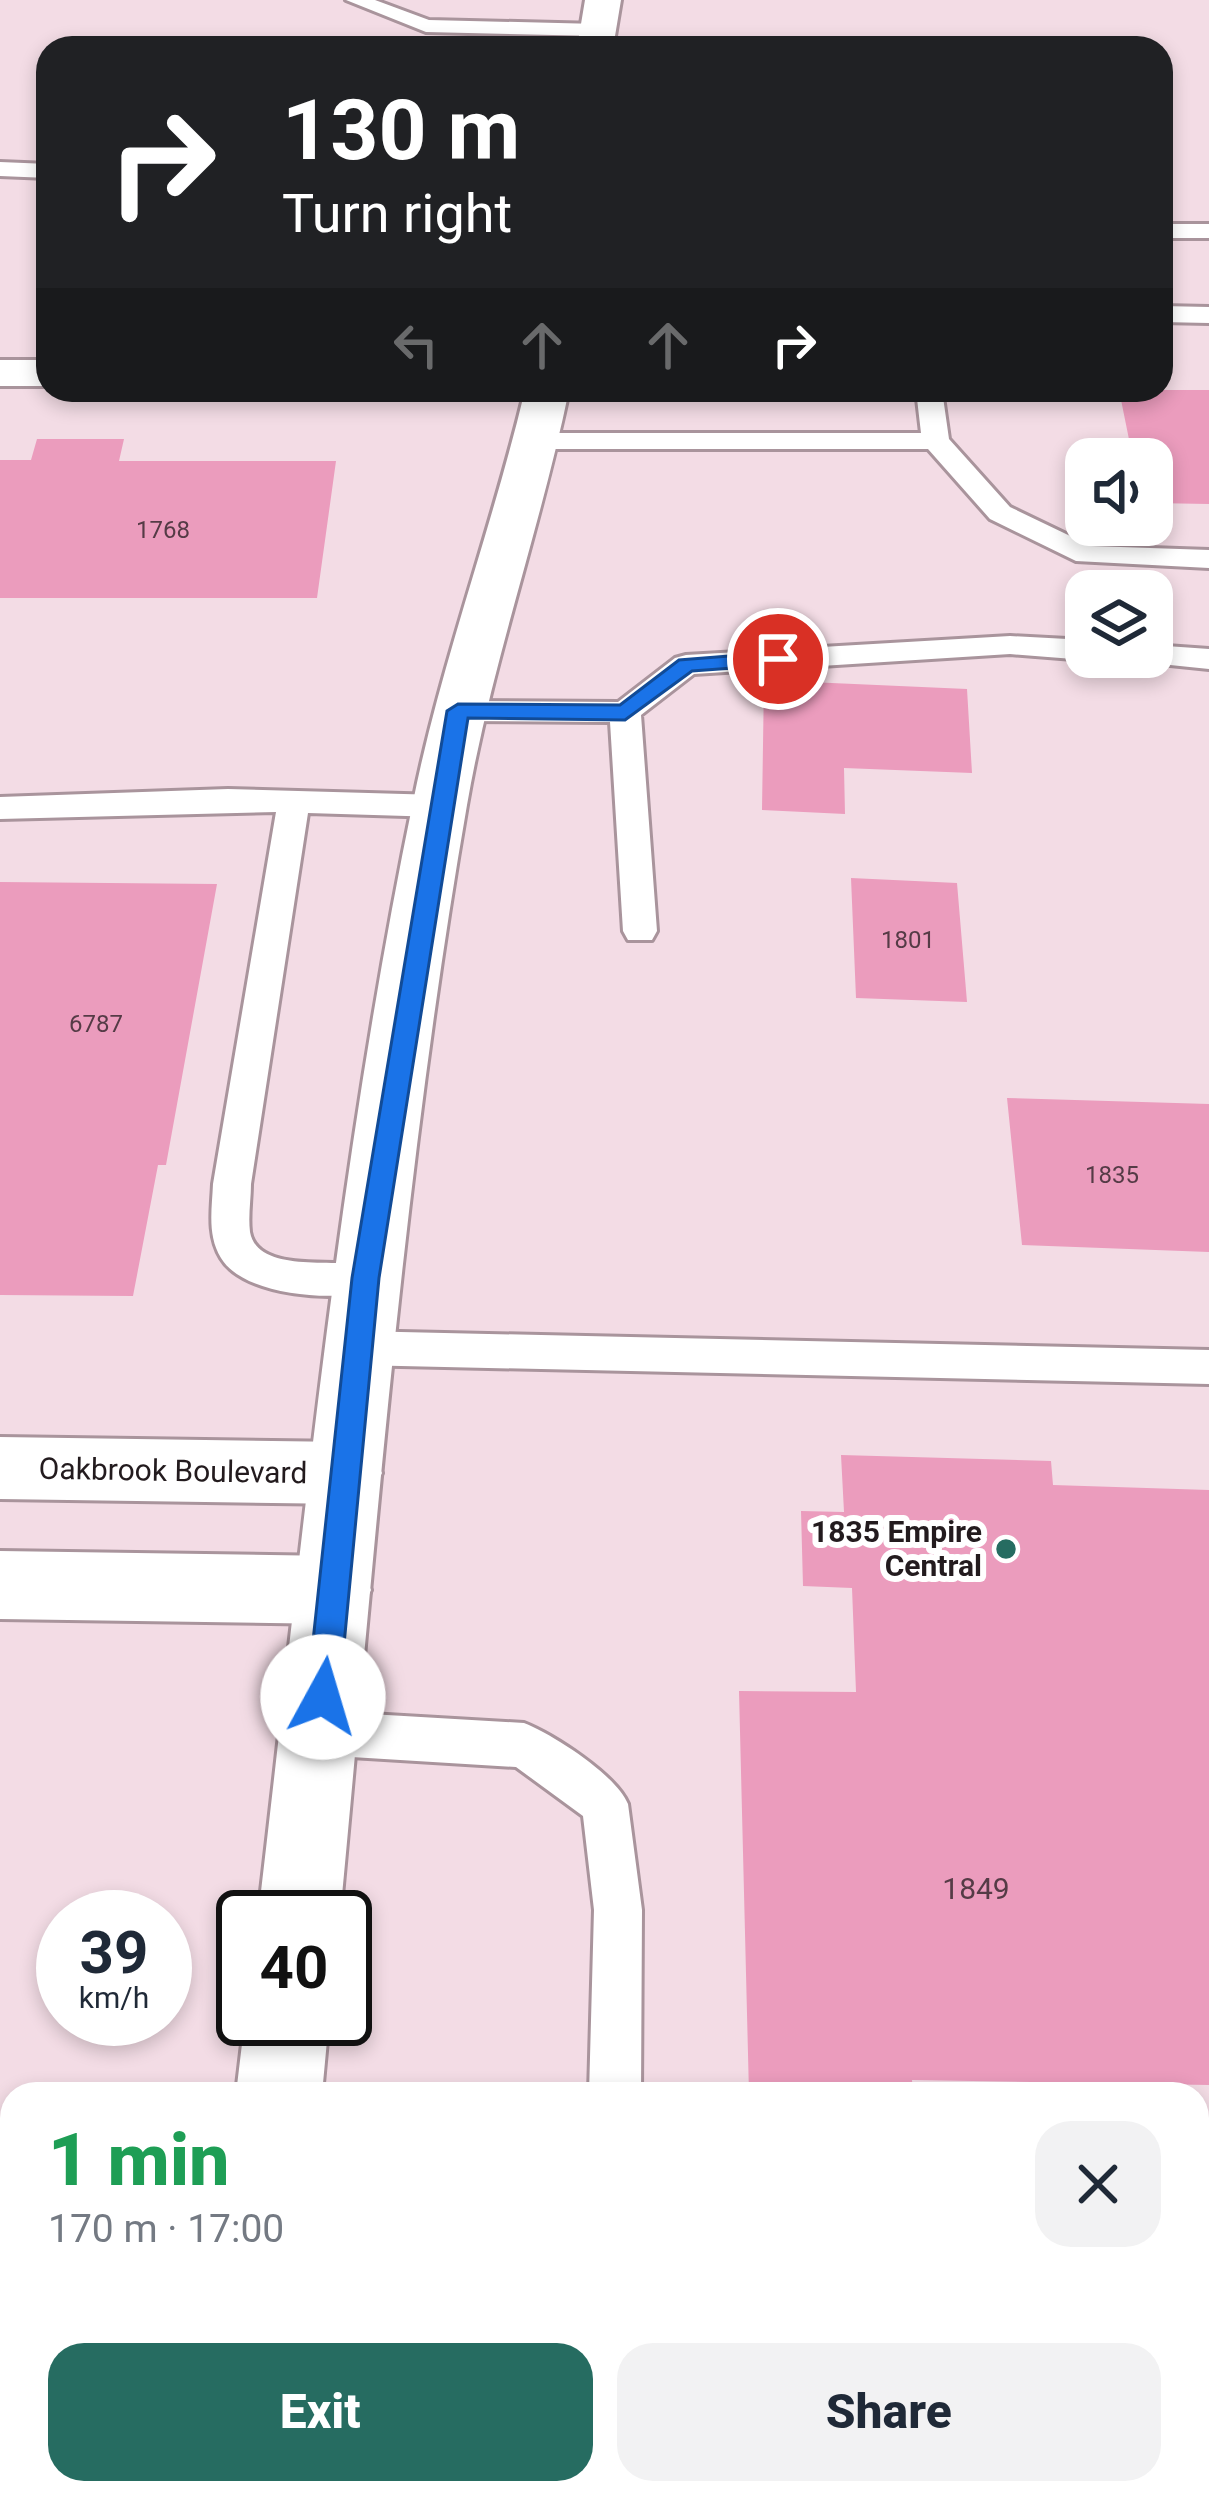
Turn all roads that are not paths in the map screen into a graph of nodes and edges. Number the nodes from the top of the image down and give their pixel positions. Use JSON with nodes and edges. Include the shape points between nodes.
{"nodes":[{"id":1,"x":356,"y":0,"type":"edge"},
{"id":2,"x":598,"y":31,"type":"edge"},
{"id":3,"x":0,"y":169,"type":"edge"},
{"id":4,"x":36,"y":170,"type":"edge"},
{"id":5,"x":1173,"y":231,"type":"edge"},
{"id":6,"x":1209,"y":231,"type":"edge"},
{"id":7,"x":1173,"y":314,"type":"edge"},
{"id":8,"x":1209,"y":315,"type":"edge"},
{"id":9,"x":0,"y":373,"type":"edge"},
{"id":10,"x":36,"y":373,"type":"edge"},
{"id":11,"x":931,"y":402,"type":"edge"},
{"id":12,"x":542,"y":415,"type":"edge"},
{"id":13,"x":936,"y":441,"type":"junction"},
{"id":14,"x":1209,"y":559,"type":"edge"},
{"id":15,"x":1065,"y":649,"type":"edge"},
{"id":16,"x":1173,"y":656,"type":"edge"},
{"id":17,"x":1209,"y":659,"type":"edge"},
{"id":18,"x":458,"y":711,"type":"junction"},
{"id":19,"x":625,"y":712,"type":"junction"},
{"id":20,"x":294,"y":801,"type":"junction"},
{"id":21,"x":439,"y":806,"type":"junction"},
{"id":22,"x":0,"y":808,"type":"edge"},
{"id":23,"x":640,"y":931,"type":"dead end"},
{"id":24,"x":365,"y":1278,"type":"junction"},
{"id":25,"x":357,"y":1348,"type":"junction"},
{"id":26,"x":1209,"y":1366,"type":"edge"},
{"id":27,"x":0,"y":1468,"type":"edge"},
{"id":28,"x":346,"y":1473,"type":"junction"},
{"id":29,"x":0,"y":1585,"type":"edge"},
{"id":30,"x":334,"y":1590,"type":"junction"},
{"id":31,"x":319,"y":1733,"type":"junction"},
{"id":32,"x":302,"y":1890,"type":"edge"},
{"id":33,"x":284,"y":2046,"type":"edge"},
{"id":34,"x":280,"y":2082,"type":"edge"},
{"id":35,"x":615,"y":2082,"type":"edge"}],
"edges":[{"from":1,"to":2,"type":"lane","via":[[426,26]]},
{"from":3,"to":4,"type":"lane"},
{"from":5,"to":6,"type":"lane"},
{"from":7,"to":8,"type":"lane"},
{"from":9,"to":10,"type":"street"},
{"from":11,"to":13,"type":"lane"},
{"from":12,"to":13,"type":"lane"},
{"from":12,"to":18,"type":"street"},
{"from":13,"to":14,"type":"lane","via":[[1000,512],[1086,555]]},
{"from":15,"to":19,"type":"lane","via":[[686,664]]},
{"from":16,"to":17,"type":"lane"},
{"from":18,"to":19,"type":"lane"},
{"from":18,"to":21,"type":"street"},
{"from":19,"to":23,"type":"lane"},
{"from":20,"to":21,"type":"lane"},
{"from":20,"to":22,"type":"lane"},
{"from":20,"to":24,"type":"lane","via":[[230,1238],[248,1265],[274,1274]]},
{"from":21,"to":24,"type":"street"},
{"from":24,"to":25,"type":"street"},
{"from":25,"to":26,"type":"lane"},
{"from":25,"to":28,"type":"street"},
{"from":27,"to":28,"type":"street","name":"Oakbrook Boulevard"},
{"from":28,"to":30,"type":"street"},
{"from":29,"to":30,"type":"street"},
{"from":30,"to":31,"type":"street"},
{"from":31,"to":32,"type":"street"},
{"from":31,"to":35,"type":"lane","via":[[524,1745],[605,1804],[618,1910]]},
{"from":33,"to":34,"type":"street"}]}
